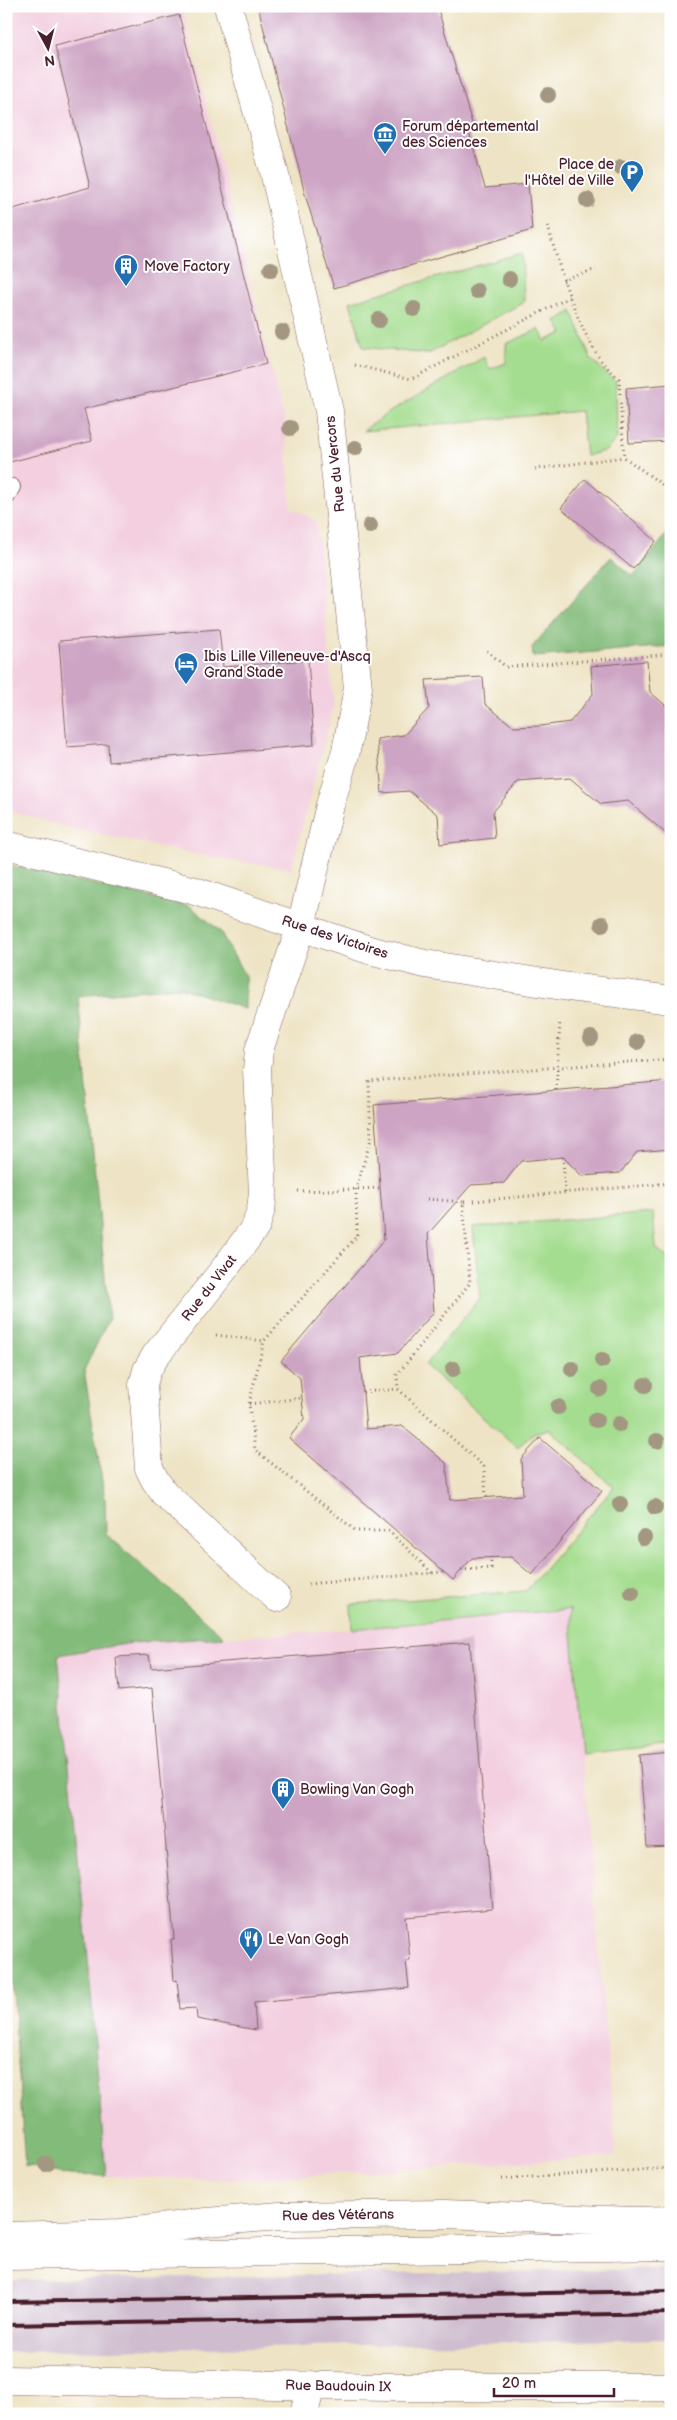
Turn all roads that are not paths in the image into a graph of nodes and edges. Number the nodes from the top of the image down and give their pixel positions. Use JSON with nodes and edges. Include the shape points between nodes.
{"nodes":[{"id":1,"x":228,"y":6,"type":"edge"},
{"id":2,"x":6,"y":845,"type":"edge"},
{"id":3,"x":301,"y":926,"type":"junction"},
{"id":4,"x":671,"y":1000,"type":"edge"},
{"id":5,"x":271,"y":1593,"type":"road end"},
{"id":6,"x":671,"y":2220,"type":"edge"},
{"id":7,"x":6,"y":2236,"type":"edge"},
{"id":8,"x":671,"y":2246,"type":"edge"},
{"id":9,"x":6,"y":2256,"type":"edge"},
{"id":10,"x":6,"y":2380,"type":"edge"},
{"id":11,"x":311,"y":2385,"type":"junction"},
{"id":12,"x":671,"y":2387,"type":"edge"},
{"id":13,"x":304,"y":2414,"type":"edge"}],
"edges":[{"from":1,"to":3,"type":"street","name":"Rue du Vercors","via":[[274,172],[329,411],[358,688],[346,751]]},
{"from":2,"to":3,"type":"street","name":"Rue des Victoires","via":[[192,890]]},
{"from":3,"to":4,"type":"street","name":"Rue des Victoires","via":[[369,950],[425,964],[569,988]]},
{"from":3,"to":5,"type":"street","name":"Rue du Vivat","via":[[259,1050],[262,1209],[256,1226],[156,1355],[143,1385],[150,1468],[155,1480]]},
{"from":6,"to":7,"type":"street","name":"Rue des Vétérans","via":[[445,2214],[280,2216],[121,2233]]},
{"from":8,"to":9,"type":"street"},
{"from":10,"to":11,"type":"street","name":"Rue Baudouin IX"},
{"from":11,"to":12,"type":"street","name":"Rue Baudouin IX"},
{"from":11,"to":13,"type":"street"}]}
